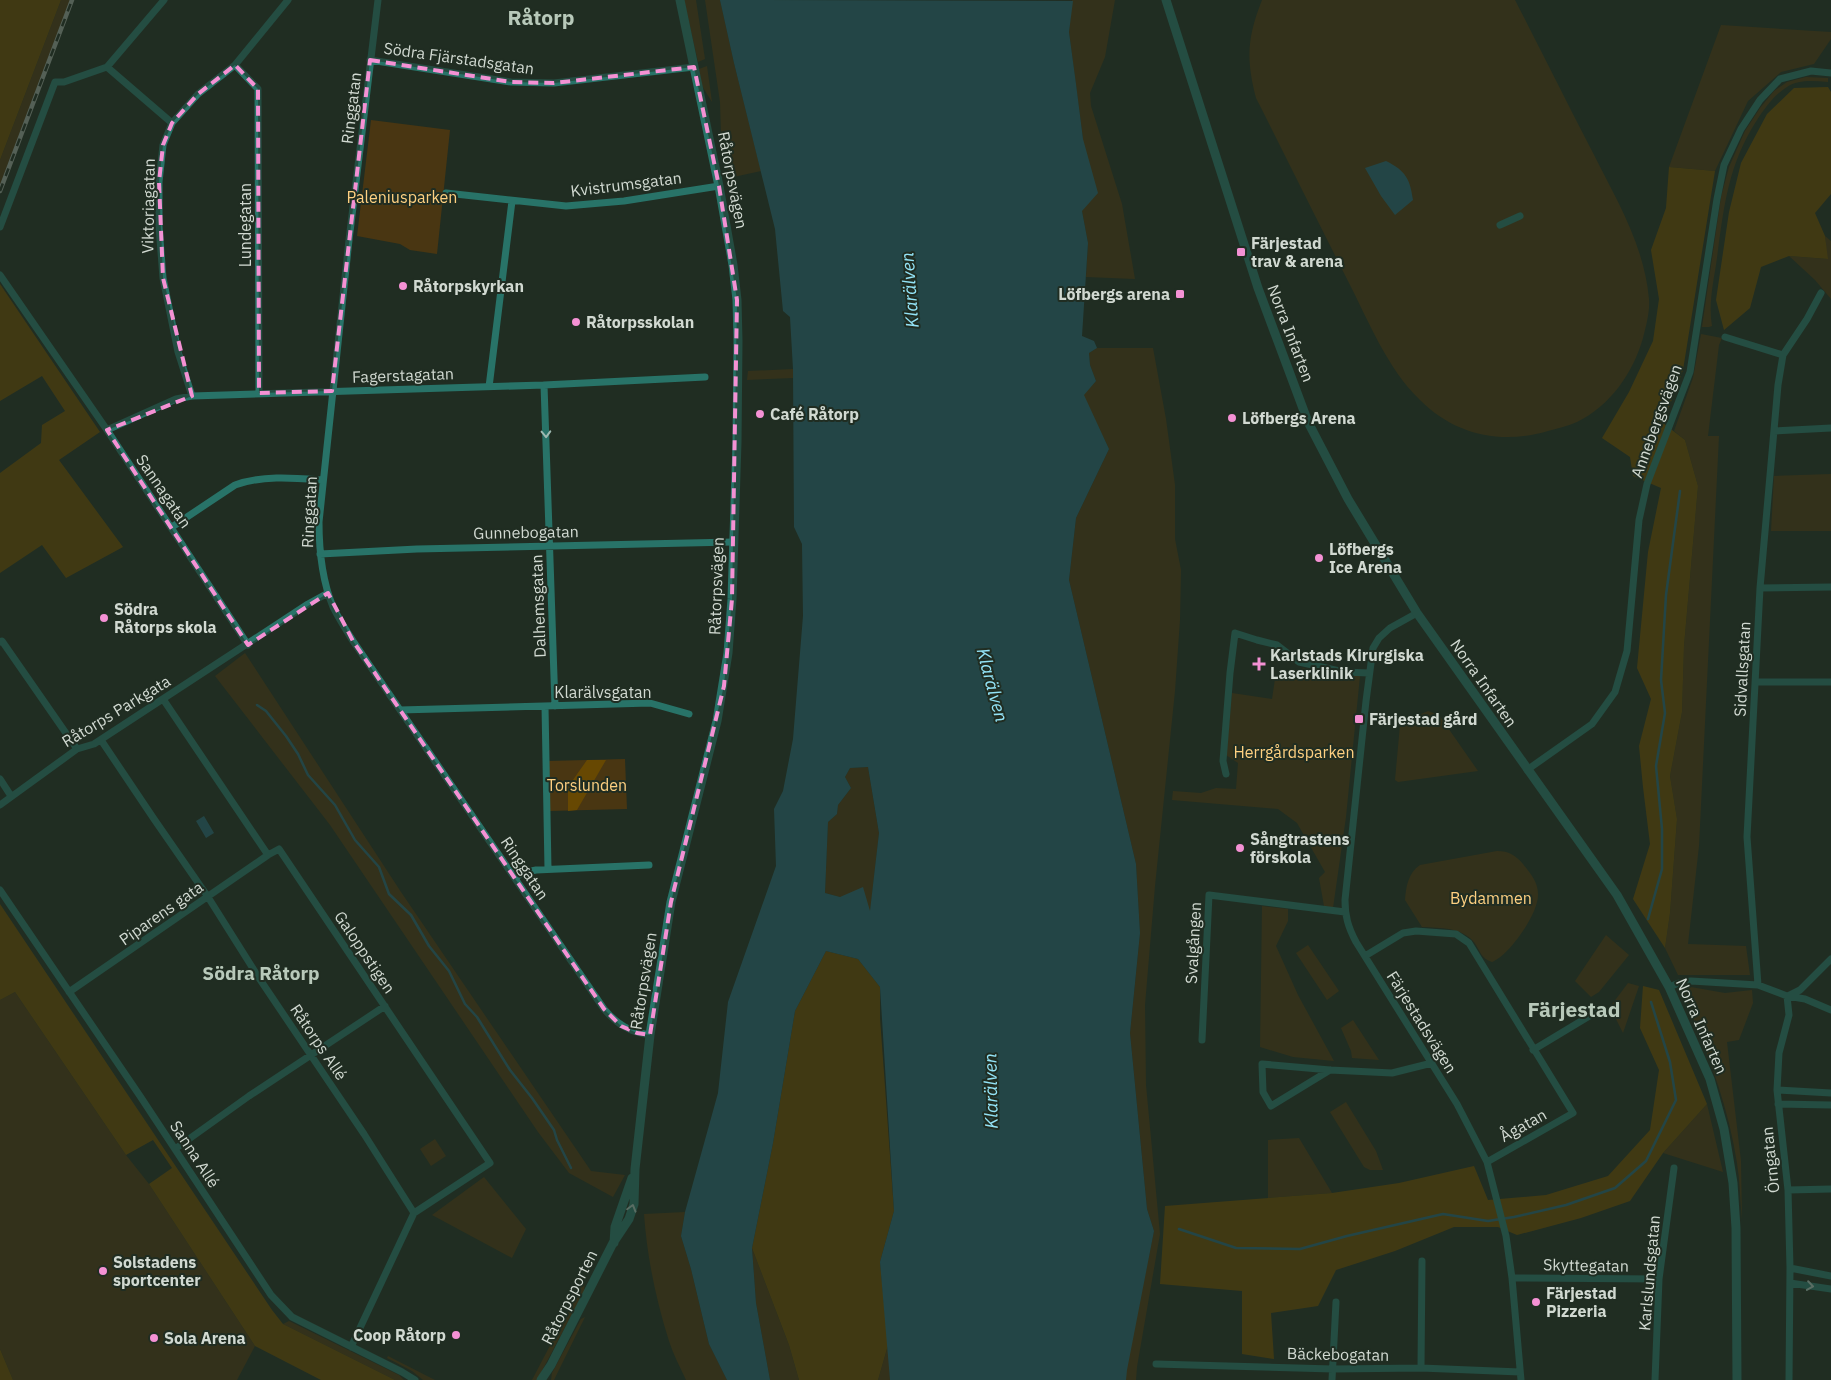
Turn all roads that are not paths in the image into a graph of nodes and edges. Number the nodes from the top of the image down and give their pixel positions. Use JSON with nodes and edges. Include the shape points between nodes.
{"nodes":[{"id":1,"x":164,"y":0,"type":"edge"},
{"id":2,"x":288,"y":0,"type":"edge"},
{"id":3,"x":378,"y":0,"type":"edge"},
{"id":4,"x":680,"y":0,"type":"edge"},
{"id":5,"x":1166,"y":0,"type":"edge"},
{"id":6,"x":370,"y":60,"type":"junction"},
{"id":7,"x":235,"y":65,"type":"junction"},
{"id":8,"x":107,"y":67,"type":"junction"},
{"id":9,"x":694,"y":67,"type":"junction"},
{"id":10,"x":1831,"y":73,"type":"edge"},
{"id":11,"x":172,"y":123,"type":"junction"},
{"id":12,"x":719,"y":186,"type":"junction"},
{"id":13,"x":446,"y":193,"type":"dead end"},
{"id":14,"x":512,"y":201,"type":"junction"},
{"id":15,"x":1520,"y":216,"type":"dead end"},
{"id":16,"x":1500,"y":225,"type":"dead end"},
{"id":17,"x":0,"y":227,"type":"edge"},
{"id":18,"x":0,"y":275,"type":"edge"},
{"id":19,"x":1821,"y":293,"type":"dead end"},
{"id":20,"x":1725,"y":337,"type":"dead end"},
{"id":21,"x":1783,"y":355,"type":"junction"},
{"id":22,"x":706,"y":377,"type":"dead end"},
{"id":23,"x":544,"y":385,"type":"junction"},
{"id":24,"x":489,"y":387,"type":"junction"},
{"id":25,"x":332,"y":391,"type":"junction"},
{"id":26,"x":259,"y":393,"type":"junction"},
{"id":27,"x":192,"y":396,"type":"junction"},
{"id":28,"x":1831,"y":428,"type":"edge"},
{"id":29,"x":107,"y":430,"type":"junction"},
{"id":30,"x":1774,"y":431,"type":"junction"},
{"id":31,"x":323,"y":480,"type":"junction"},
{"id":32,"x":172,"y":527,"type":"junction"},
{"id":33,"x":733,"y":542,"type":"junction"},
{"id":34,"x":550,"y":545,"type":"junction"},
{"id":35,"x":320,"y":554,"type":"junction"},
{"id":36,"x":1831,"y":587,"type":"edge"},
{"id":37,"x":1760,"y":588,"type":"junction"},
{"id":38,"x":328,"y":593,"type":"junction"},
{"id":39,"x":1416,"y":613,"type":"junction"},
{"id":40,"x":0,"y":642,"type":"edge"},
{"id":41,"x":248,"y":645,"type":"junction"},
{"id":42,"x":1369,"y":673,"type":"junction"},
{"id":43,"x":1755,"y":682,"type":"junction"},
{"id":44,"x":1831,"y":682,"type":"edge"},
{"id":45,"x":163,"y":699,"type":"junction"},
{"id":46,"x":545,"y":706,"type":"junction"},
{"id":47,"x":555,"y":706,"type":"junction"},
{"id":48,"x":400,"y":710,"type":"junction"},
{"id":49,"x":689,"y":714,"type":"dead end"},
{"id":50,"x":101,"y":740,"type":"junction"},
{"id":51,"x":77,"y":749,"type":"junction"},
{"id":52,"x":1528,"y":770,"type":"junction"},
{"id":53,"x":1226,"y":774,"type":"dead end"},
{"id":54,"x":0,"y":779,"type":"edge"},
{"id":55,"x":11,"y":796,"type":"junction"},
{"id":56,"x":0,"y":804,"type":"edge"},
{"id":57,"x":268,"y":855,"type":"junction"},
{"id":58,"x":649,"y":865,"type":"dead end"},
{"id":59,"x":548,"y":869,"type":"junction"},
{"id":60,"x":515,"y":878,"type":"junction"},
{"id":61,"x":0,"y":890,"type":"edge"},
{"id":62,"x":208,"y":897,"type":"junction"},
{"id":63,"x":1345,"y":912,"type":"junction"},
{"id":64,"x":1365,"y":956,"type":"junction"},
{"id":65,"x":1831,"y":959,"type":"edge"},
{"id":66,"x":1758,"y":985,"type":"junction"},
{"id":67,"x":1669,"y":987,"type":"junction"},
{"id":68,"x":70,"y":992,"type":"junction"},
{"id":69,"x":1788,"y":996,"type":"junction"},
{"id":70,"x":385,"y":1006,"type":"junction"},
{"id":71,"x":1601,"y":1009,"type":"dead end"},
{"id":72,"x":1831,"y":1010,"type":"edge"},
{"id":73,"x":650,"y":1035,"type":"junction"},
{"id":74,"x":1202,"y":1040,"type":"dead end"},
{"id":75,"x":1533,"y":1050,"type":"junction"},
{"id":76,"x":310,"y":1055,"type":"junction"},
{"id":77,"x":1432,"y":1063,"type":"junction"},
{"id":78,"x":1330,"y":1070,"type":"junction"},
{"id":79,"x":1777,"y":1090,"type":"junction"},
{"id":80,"x":1831,"y":1093,"type":"edge"},
{"id":81,"x":1778,"y":1104,"type":"junction"},
{"id":82,"x":1831,"y":1105,"type":"edge"},
{"id":83,"x":175,"y":1149,"type":"junction"},
{"id":84,"x":1487,"y":1162,"type":"junction"},
{"id":85,"x":1674,"y":1168,"type":"dead end"},
{"id":86,"x":635,"y":1169,"type":"joint"},
{"id":87,"x":1831,"y":1189,"type":"edge"},
{"id":88,"x":1788,"y":1190,"type":"junction"},
{"id":89,"x":414,"y":1213,"type":"junction"},
{"id":90,"x":1422,"y":1261,"type":"dead end"},
{"id":91,"x":1790,"y":1268,"type":"junction"},
{"id":92,"x":1831,"y":1276,"type":"edge"},
{"id":93,"x":1512,"y":1278,"type":"junction"},
{"id":94,"x":1659,"y":1279,"type":"junction"},
{"id":95,"x":1790,"y":1284,"type":"junction"},
{"id":96,"x":1831,"y":1289,"type":"edge"},
{"id":97,"x":1336,"y":1302,"type":"dead end"},
{"id":98,"x":351,"y":1347,"type":"junction"},
{"id":99,"x":1156,"y":1364,"type":"dead end"},
{"id":100,"x":551,"y":1365,"type":"junction"},
{"id":101,"x":1421,"y":1368,"type":"junction"},
{"id":102,"x":1333,"y":1369,"type":"junction"},
{"id":103,"x":1520,"y":1372,"type":"junction"},
{"id":104,"x":415,"y":1380,"type":"edge"},
{"id":105,"x":541,"y":1380,"type":"edge"},
{"id":106,"x":547,"y":1380,"type":"edge"},
{"id":107,"x":1332,"y":1380,"type":"edge"},
{"id":108,"x":1521,"y":1380,"type":"edge"},
{"id":109,"x":1655,"y":1380,"type":"edge"},
{"id":110,"x":1737,"y":1380,"type":"edge"},
{"id":111,"x":1788,"y":1380,"type":"edge"}],
"edges":[{"from":1,"to":8,"type":"street"},
{"from":2,"to":7,"type":"street","name":"Viktoriagatan"},
{"from":3,"to":6,"type":"street","name":"Ringgatan"},
{"from":4,"to":9,"type":"street","name":"Råtorpsvägen"},
{"from":5,"to":39,"type":"street","name":"Norra Infarten","via":[[1258,288],[1308,422],[1348,499]]},
{"from":6,"to":9,"type":"street","name":"Södra Fjärstadsgatan","via":[[511,82],[554,83]]},
{"from":6,"to":25,"type":"street","name":"Ringgatan"},
{"from":7,"to":11,"type":"street","name":"Viktoriagatan","via":[[198,94]]},
{"from":7,"to":26,"type":"street","name":"Lundegatan","via":[[258,89]]},
{"from":8,"to":11,"type":"street"},
{"from":8,"to":17,"type":"street","via":[[55,82]]},
{"from":9,"to":12,"type":"street","name":"Råtorpsvägen"},
{"from":10,"to":52,"type":"street","name":"Annebergsvägen","via":[[1811,71],[1780,79],[1760,100],[1724,165],[1690,372],[1647,484],[1639,520],[1627,651],[1615,692],[1592,724]]},
{"from":11,"to":27,"type":"street","name":"Viktoriagatan","via":[[161,164],[159,226],[163,278],[178,352]]},
{"from":12,"to":14,"type":"street","name":"Kvistrumsgatan","via":[[624,201],[566,206]]},
{"from":12,"to":33,"type":"street","name":"Råtorpsvägen","via":[[733,265],[737,319]]},
{"from":13,"to":14,"type":"street","name":"Kvistrumsgatan"},
{"from":14,"to":24,"type":"street"},
{"from":15,"to":16,"type":"street"},
{"from":18,"to":29,"type":"street","name":"Sannagatan"},
{"from":19,"to":21,"type":"street","name":"Sidvallsgatan"},
{"from":20,"to":21,"type":"street"},
{"from":21,"to":30,"type":"street","name":"Sidvallsgatan"},
{"from":22,"to":23,"type":"street","name":"Fagerstagatan"},
{"from":23,"to":24,"type":"street","name":"Fagerstagatan"},
{"from":23,"to":34,"type":"street","name":"Dalhemsgatan","one_way":true},
{"from":24,"to":25,"type":"street","name":"Fagerstagatan"},
{"from":25,"to":26,"type":"street","name":"Fagerstagatan"},
{"from":25,"to":31,"type":"street","name":"Ringgatan"},
{"from":26,"to":27,"type":"street","name":"Fagerstagatan"},
{"from":27,"to":29,"type":"street","name":"Fagerstagatan","via":[[176,399]]},
{"from":28,"to":30,"type":"street"},
{"from":29,"to":32,"type":"street","name":"Sannagatan"},
{"from":30,"to":37,"type":"street","name":"Sidvallsgatan"},
{"from":31,"to":32,"type":"street","via":[[243,482]]},
{"from":31,"to":35,"type":"street","name":"Ringgatan"},
{"from":32,"to":41,"type":"street","name":"Sannagatan"},
{"from":33,"to":34,"type":"street","name":"Gunnebogatan"},
{"from":33,"to":73,"type":"street","name":"Råtorpsvägen","via":[[732,599],[724,686],[671,902]]},
{"from":34,"to":35,"type":"street","name":"Gunnebogatan"},
{"from":34,"to":47,"type":"street","name":"Dalhemsgatan"},
{"from":35,"to":38,"type":"street","name":"Ringgatan"},
{"from":36,"to":37,"type":"street"},
{"from":37,"to":43,"type":"street","name":"Sidvallsgatan"},
{"from":38,"to":41,"type":"street"},
{"from":38,"to":48,"type":"street","name":"Ringgatan","via":[[353,641]]},
{"from":39,"to":42,"type":"street","name":"Färjestadsvägen","via":[[1379,638],[1373,648]]},
{"from":39,"to":52,"type":"street","name":"Norra Infarten"},
{"from":40,"to":51,"type":"street"},
{"from":41,"to":45,"type":"street","name":"Råtorps Parkgata"},
{"from":42,"to":53,"type":"street","via":[[1344,672],[1299,662],[1277,645],[1234,633],[1223,761]]},
{"from":42,"to":63,"type":"street","name":"Färjestadsvägen"},
{"from":43,"to":44,"type":"street"},
{"from":43,"to":66,"type":"street","name":"Sidvallsgatan","via":[[1747,837]]},
{"from":45,"to":50,"type":"street","name":"Råtorps Parkgata"},
{"from":45,"to":57,"type":"street"},
{"from":46,"to":47,"type":"street","name":"Klarälvsgatan"},
{"from":46,"to":48,"type":"street","name":"Klarälvsgatan"},
{"from":46,"to":59,"type":"street","name":"Klarälvsgatan"},
{"from":47,"to":49,"type":"street","name":"Klarälvsgatan","via":[[650,703]]},
{"from":48,"to":60,"type":"street","name":"Ringgatan"},
{"from":50,"to":51,"type":"street","name":"Råtorps Parkgata"},
{"from":50,"to":62,"type":"street","name":"Råtorps Allé"},
{"from":51,"to":55,"type":"street","name":"Råtorps Parkgata"},
{"from":52,"to":67,"type":"street","name":"Norra Infarten","via":[[1617,895]]},
{"from":54,"to":55,"type":"street"},
{"from":55,"to":56,"type":"street","name":"Råtorps Parkgata"},
{"from":57,"to":62,"type":"street","name":"Piparens gata"},
{"from":57,"to":70,"type":"street","name":"Galoppstigen","via":[[279,849]]},
{"from":58,"to":59,"type":"street"},
{"from":59,"to":60,"type":"street","via":[[528,871]]},
{"from":60,"to":73,"type":"street","name":"Ringgatan","via":[[608,1013],[628,1030]]},
{"from":61,"to":68,"type":"street","name":"Sanna Allé"},
{"from":62,"to":68,"type":"street","name":"Piparens gata"},
{"from":62,"to":76,"type":"street","name":"Råtorps Allé"},
{"from":63,"to":64,"type":"street","name":"Färjestadsvägen","via":[[1348,928]]},
{"from":63,"to":74,"type":"street","name":"Svalgången","via":[[1209,895]]},
{"from":64,"to":75,"type":"street","via":[[1403,933],[1456,934],[1469,943]]},
{"from":64,"to":77,"type":"street","name":"Färjestadsvägen"},
{"from":65,"to":69,"type":"street","via":[[1800,990]]},
{"from":66,"to":67,"type":"street","via":[[1691,981]]},
{"from":66,"to":69,"type":"street"},
{"from":67,"to":110,"type":"street","name":"Norra Infarten","via":[[1710,1079],[1724,1128],[1736,1228]]},
{"from":68,"to":83,"type":"street","name":"Sanna Allé"},
{"from":69,"to":72,"type":"street"},
{"from":69,"to":79,"type":"street","name":"Örngatan","via":[[1789,1015],[1779,1053]]},
{"from":70,"to":76,"type":"street"},
{"from":70,"to":89,"type":"street","name":"Galoppstigen","via":[[490,1163]]},
{"from":71,"to":75,"type":"street"},
{"from":73,"to":86,"type":"street","name":"Råtorpsvägen"},
{"from":75,"to":84,"type":"street","name":"Ågatan","via":[[1572,1113]]},
{"from":76,"to":83,"type":"street"},
{"from":76,"to":89,"type":"street","name":"Råtorps Allé"},
{"from":77,"to":78,"type":"street","via":[[1392,1073]]},
{"from":77,"to":84,"type":"street","name":"Färjestadsvägen"},
{"from":78,"to":78,"type":"street","via":[[1262,1064],[1263,1092],[1271,1106]]},
{"from":79,"to":80,"type":"street"},
{"from":79,"to":81,"type":"street","name":"Örngatan"},
{"from":81,"to":82,"type":"street"},
{"from":81,"to":88,"type":"street","name":"Örngatan"},
{"from":83,"to":98,"type":"street","name":"Sanna Allé","via":[[281,1307],[292,1317]]},
{"from":84,"to":93,"type":"street","name":"Färjestadsvägen","via":[[1506,1236]]},
{"from":85,"to":94,"type":"street","name":"Karlslundsgatan"},
{"from":86,"to":100,"type":"street","name":"Råtorpsporten","via":[[634,1204],[629,1219]]},
{"from":87,"to":88,"type":"street"},
{"from":88,"to":91,"type":"street","name":"Örngatan"},
{"from":89,"to":98,"type":"street"},
{"from":90,"to":101,"type":"street"},
{"from":91,"to":92,"type":"street"},
{"from":91,"to":95,"type":"street","name":"Örngatan"},
{"from":93,"to":94,"type":"street","name":"Skyttegatan"},
{"from":93,"to":103,"type":"street","name":"Färjestadsvägen"},
{"from":94,"to":109,"type":"street","name":"Karlslundsgatan"},
{"from":95,"to":96,"type":"street","one_way":true},
{"from":95,"to":111,"type":"street","name":"Örngatan"},
{"from":97,"to":102,"type":"street"},
{"from":98,"to":104,"type":"street","name":"Sanna Allé"},
{"from":99,"to":102,"type":"street","name":"Bäckebogatan"},
{"from":100,"to":105,"type":"street","name":"Råtorpsporten"},
{"from":100,"to":106,"type":"street","name":"Råtorpsporten"},
{"from":101,"to":102,"type":"street","name":"Bäckebogatan"},
{"from":101,"to":103,"type":"street","name":"Bäckebogatan"},
{"from":102,"to":107,"type":"street"},
{"from":103,"to":108,"type":"street","name":"Färjestadsvägen"}]}
